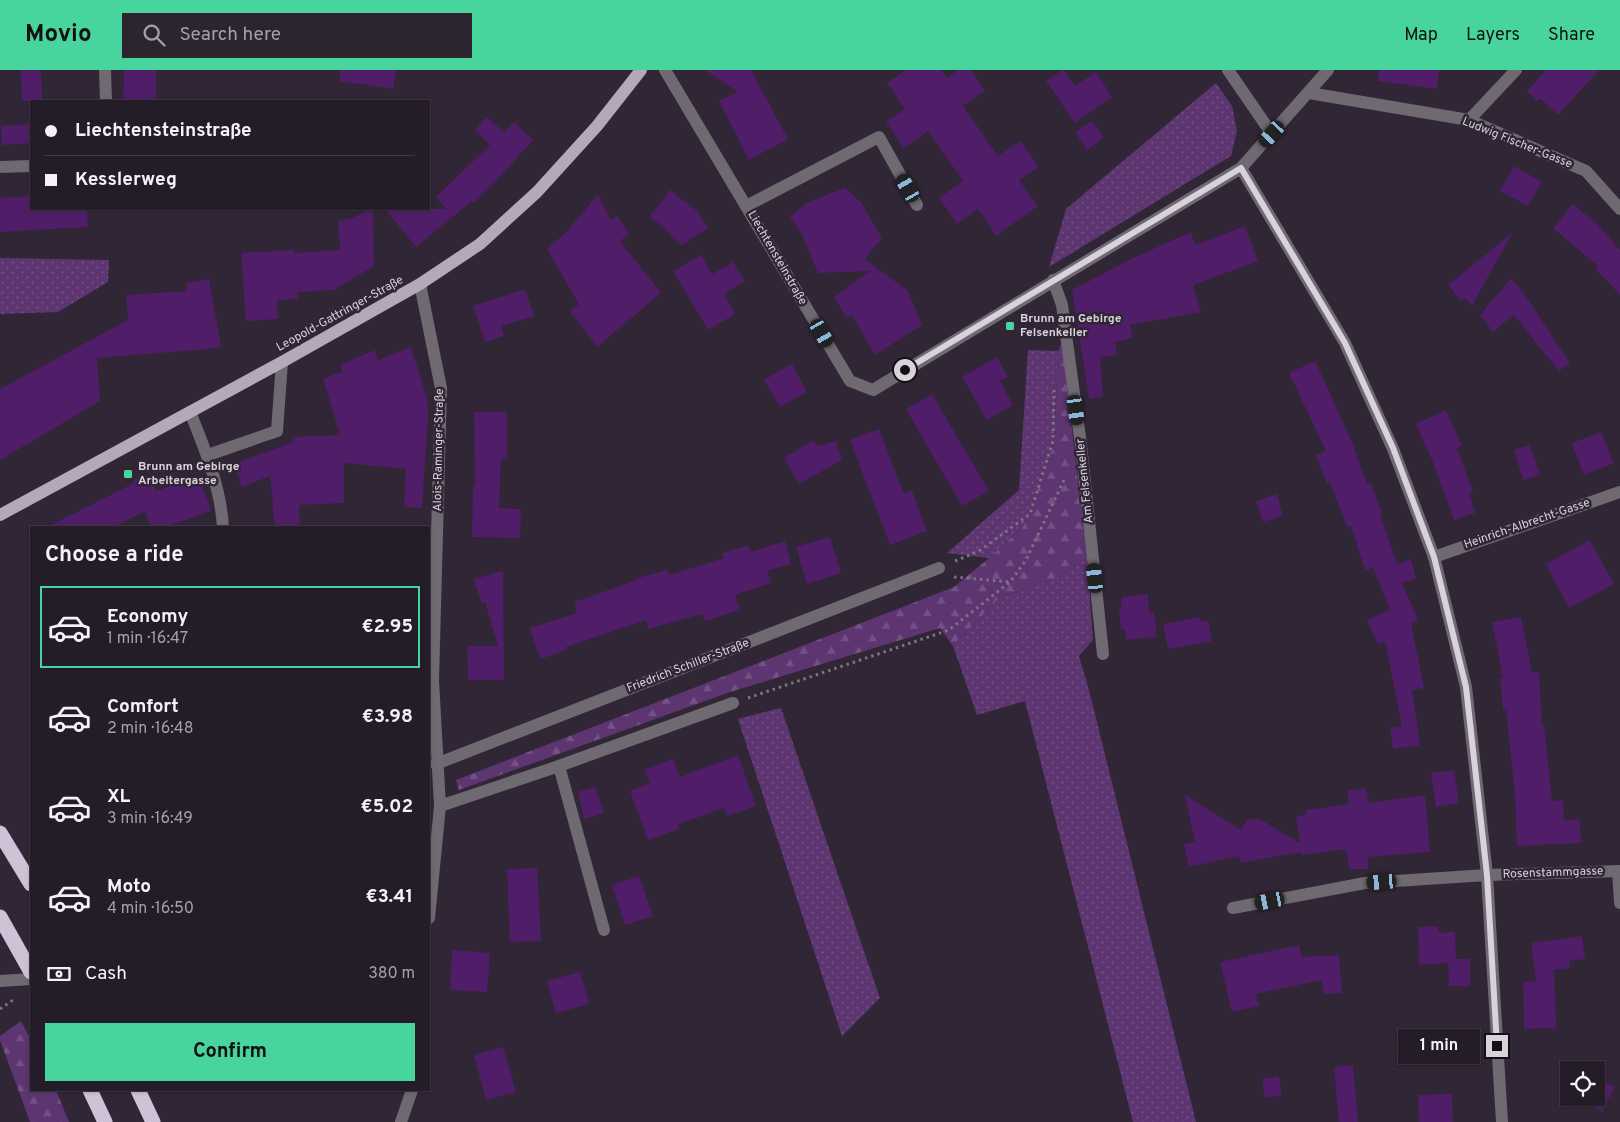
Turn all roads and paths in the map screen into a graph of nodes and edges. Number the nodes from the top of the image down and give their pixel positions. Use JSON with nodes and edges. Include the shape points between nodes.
{"nodes":[{"id":1,"x":105,"y":70,"type":"edge"},
{"id":2,"x":641,"y":70,"type":"edge"},
{"id":3,"x":665,"y":70,"type":"edge"},
{"id":4,"x":1228,"y":70,"type":"edge"},
{"id":5,"x":1328,"y":70,"type":"edge"},
{"id":6,"x":1516,"y":70,"type":"edge"},
{"id":7,"x":1309,"y":93,"type":"junction"},
{"id":8,"x":106,"y":100,"type":"edge"},
{"id":9,"x":1469,"y":120,"type":"junction"},
{"id":10,"x":1272,"y":134,"type":"junction"},
{"id":11,"x":30,"y":166,"type":"edge"},
{"id":12,"x":0,"y":167,"type":"edge"},
{"id":13,"x":1241,"y":168,"type":"junction"},
{"id":14,"x":746,"y":206,"type":"junction"},
{"id":15,"x":917,"y":206,"type":"dead end"},
{"id":16,"x":1620,"y":209,"type":"edge"},
{"id":17,"x":1053,"y":280,"type":"junction"},
{"id":18,"x":420,"y":284,"type":"junction"},
{"id":19,"x":282,"y":362,"type":"junction"},
{"id":20,"x":1054,"y":384,"type":"dead end"},
{"id":21,"x":190,"y":412,"type":"junction"},
{"id":22,"x":1081,"y":445,"type":"junction"},
{"id":23,"x":208,"y":455,"type":"junction"},
{"id":24,"x":1620,"y":492,"type":"edge"},
{"id":25,"x":0,"y":515,"type":"edge"},
{"id":26,"x":223,"y":526,"type":"edge"},
{"id":27,"x":1434,"y":557,"type":"junction"},
{"id":28,"x":939,"y":568,"type":"junction"},
{"id":29,"x":1010,"y":582,"type":"junction"},
{"id":30,"x":1103,"y":654,"type":"dead end"},
{"id":31,"x":733,"y":703,"type":"joint"},
{"id":32,"x":436,"y":764,"type":"junction"},
{"id":33,"x":560,"y":766,"type":"junction"},
{"id":34,"x":440,"y":806,"type":"junction"},
{"id":35,"x":0,"y":832,"type":"edge"},
{"id":36,"x":1619,"y":871,"type":"edge"},
{"id":37,"x":1487,"y":875,"type":"junction"},
{"id":38,"x":30,"y":882,"type":"edge"},
{"id":39,"x":1620,"y":903,"type":"edge"},
{"id":40,"x":430,"y":908,"type":"edge"},
{"id":41,"x":1233,"y":908,"type":"dead end"},
{"id":42,"x":0,"y":917,"type":"edge"},
{"id":43,"x":604,"y":930,"type":"dead end"},
{"id":44,"x":30,"y":970,"type":"edge"},
{"id":45,"x":30,"y":979,"type":"edge"},
{"id":46,"x":0,"y":981,"type":"edge"},
{"id":47,"x":90,"y":1091,"type":"edge"},
{"id":48,"x":138,"y":1091,"type":"edge"},
{"id":49,"x":412,"y":1091,"type":"edge"},
{"id":50,"x":104,"y":1122,"type":"edge"},
{"id":51,"x":153,"y":1122,"type":"edge"},
{"id":52,"x":401,"y":1122,"type":"edge"},
{"id":53,"x":1502,"y":1122,"type":"edge"}],
"edges":[{"from":1,"to":8,"type":"street"},
{"from":2,"to":18,"type":"main road","name":"Leopold-Gattringer-Straße","via":[[597,126],[537,192],[480,244]]},
{"from":3,"to":14,"type":"street","name":"Liechtensteinstraße"},
{"from":4,"to":10,"type":"street"},
{"from":5,"to":7,"type":"street","name":"Liechtensteinstraße"},
{"from":6,"to":9,"type":"street"},
{"from":7,"to":9,"type":"street","name":"Ludwig Fischer-Gasse"},
{"from":7,"to":10,"type":"street","name":"Liechtensteinstraße"},
{"from":9,"to":16,"type":"street","name":"Ludwig Fischer-Gasse","via":[[1586,171]]},
{"from":10,"to":13,"type":"street","name":"Liechtensteinstraße"},
{"from":11,"to":12,"type":"street"},
{"from":13,"to":17,"type":"street","name":"Liechtensteinstraße"},
{"from":13,"to":27,"type":"street","via":[[1345,343],[1393,448]]},
{"from":14,"to":15,"type":"street","via":[[879,137]]},
{"from":14,"to":17,"type":"street","name":"Liechtensteinstraße","via":[[850,381],[873,390]]},
{"from":17,"to":22,"type":"street","name":"Am Felsenkeller","via":[[1062,305]]},
{"from":18,"to":19,"type":"main road","name":"Leopold-Gattringer-Straße"},
{"from":18,"to":32,"type":"street","name":"Alois-Raminger-Straße","via":[[441,388],[433,680]]},
{"from":19,"to":21,"type":"main road","name":"Leopold-Gattringer-Straße"},
{"from":19,"to":23,"type":"street","via":[[277,431]]},
{"from":20,"to":28,"type":"path","via":[[1053,441],[1030,514],[979,551]]},
{"from":21,"to":23,"type":"street"},
{"from":21,"to":25,"type":"main road","name":"Leopold-Gattringer-Straße"},
{"from":22,"to":29,"type":"path","via":[[1026,560]]},
{"from":22,"to":30,"type":"street","name":"Am Felsenkeller"},
{"from":23,"to":26,"type":"street"},
{"from":24,"to":27,"type":"street","name":"Heinrich-Albrecht-Gasse"},
{"from":27,"to":37,"type":"street","via":[[1466,687]]},
{"from":28,"to":29,"type":"path","via":[[946,577]]},
{"from":28,"to":32,"type":"street","name":"Friedrich Schiller-Straße"},
{"from":29,"to":31,"type":"path","via":[[949,630]]},
{"from":31,"to":33,"type":"street"},
{"from":32,"to":34,"type":"street","name":"Alois-Raminger-Straße"},
{"from":33,"to":34,"type":"street"},
{"from":33,"to":43,"type":"street"},
{"from":34,"to":40,"type":"street","name":"Alois-Raminger-Straße"},
{"from":35,"to":38,"type":"highway"},
{"from":36,"to":37,"type":"street","name":"Rosenstammgasse"},
{"from":36,"to":39,"type":"street"},
{"from":37,"to":41,"type":"street","name":"Rosenstammgasse","via":[[1365,883]]},
{"from":37,"to":53,"type":"street"},
{"from":42,"to":44,"type":"highway"},
{"from":45,"to":46,"type":"street"},
{"from":47,"to":50,"type":"highway"},
{"from":48,"to":51,"type":"highway"},
{"from":49,"to":52,"type":"street"}]}
